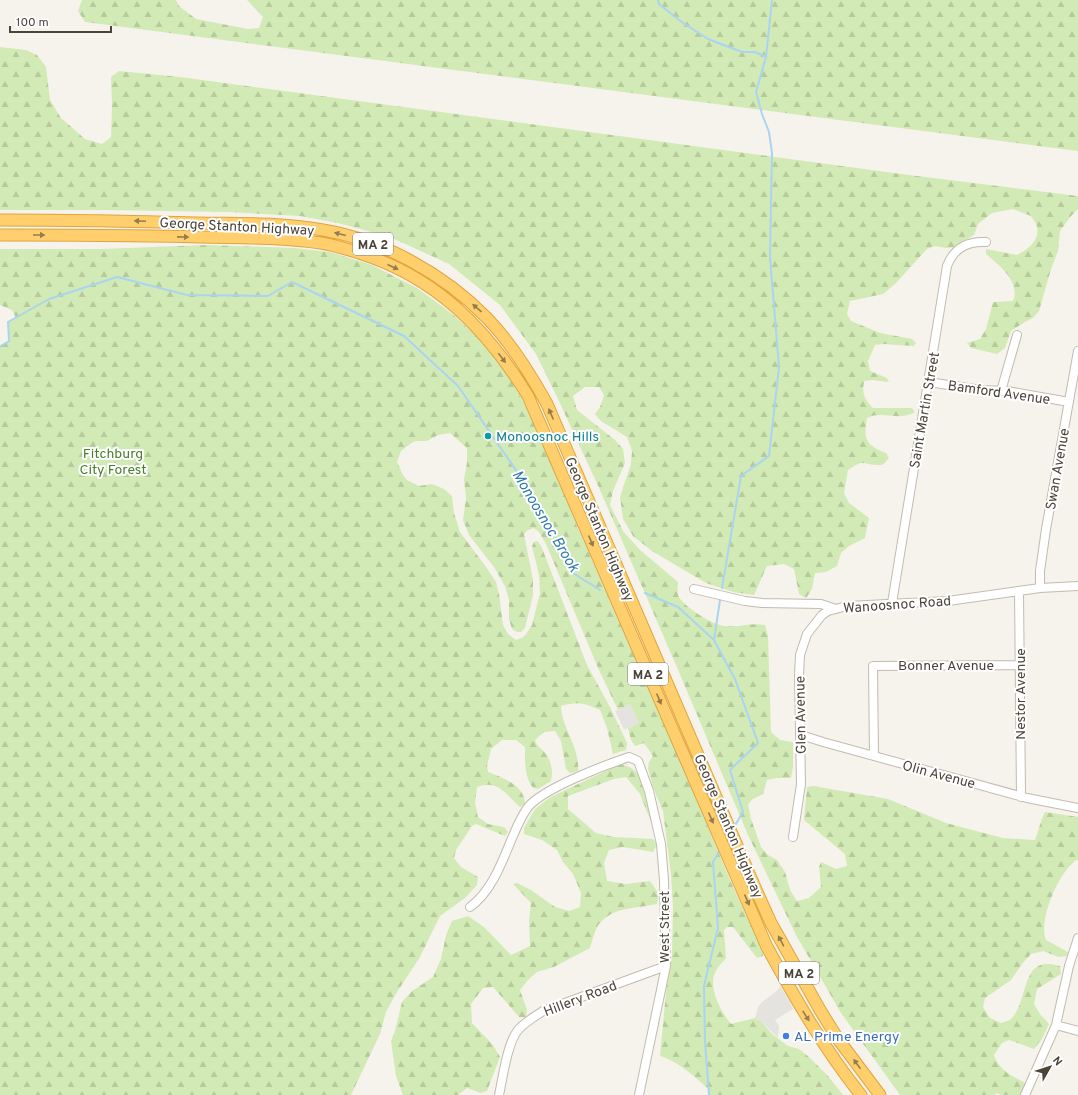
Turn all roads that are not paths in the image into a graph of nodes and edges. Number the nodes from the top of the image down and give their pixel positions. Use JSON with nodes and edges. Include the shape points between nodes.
{"nodes":[{"id":1,"x":0,"y":220,"type":"edge"},
{"id":2,"x":0,"y":235,"type":"edge"},
{"id":3,"x":986,"y":242,"type":"dead end"},
{"id":4,"x":1017,"y":335,"type":"dead end"},
{"id":5,"x":1078,"y":351,"type":"edge"},
{"id":6,"x":929,"y":382,"type":"junction"},
{"id":7,"x":1001,"y":391,"type":"junction"},
{"id":8,"x":1069,"y":402,"type":"junction"},
{"id":9,"x":1078,"y":586,"type":"edge"},
{"id":10,"x":1040,"y":588,"type":"junction"},
{"id":11,"x":694,"y":589,"type":"dead end"},
{"id":12,"x":1019,"y":592,"type":"junction"},
{"id":13,"x":892,"y":603,"type":"junction"},
{"id":14,"x":836,"y":609,"type":"junction"},
{"id":15,"x":1020,"y":665,"type":"junction"},
{"id":16,"x":801,"y":735,"type":"junction"},
{"id":17,"x":874,"y":756,"type":"junction"},
{"id":18,"x":1021,"y":797,"type":"junction"},
{"id":19,"x":1078,"y":808,"type":"edge"},
{"id":20,"x":793,"y":837,"type":"dead end"},
{"id":21,"x":470,"y":907,"type":"dead end"},
{"id":22,"x":1078,"y":938,"type":"edge"},
{"id":23,"x":666,"y":966,"type":"junction"},
{"id":24,"x":1056,"y":1025,"type":"junction"},
{"id":25,"x":1078,"y":1031,"type":"edge"},
{"id":26,"x":499,"y":1095,"type":"edge"},
{"id":27,"x":639,"y":1095,"type":"edge"},
{"id":28,"x":860,"y":1095,"type":"edge"},
{"id":29,"x":880,"y":1095,"type":"edge"},
{"id":30,"x":1025,"y":1095,"type":"edge"}],
"edges":[{"from":29,"to":1,"type":"highway","name":"George Stanton Highway","number":"MA 2","one_way":true,"via":[[838,1039],[771,923],[547,404],[515,351],[490,321],[428,272],[394,252],[359,239],[323,230],[270,225]]},
{"from":2,"to":28,"type":"highway","name":"George Stanton Highway","number":"MA 2","one_way":true,"via":[[250,238],[321,243],[364,255],[394,267],[440,294],[471,320],[494,347],[528,396],[767,947],[821,1039]]},
{"from":3,"to":6,"type":"street","name":"Saint Martin Street","via":[[963,246],[947,266]]},
{"from":4,"to":7,"type":"street"},
{"from":5,"to":8,"type":"street","name":"Swan Avenue"},
{"from":6,"to":7,"type":"street","name":"Bamford Avenue"},
{"from":6,"to":13,"type":"street","name":"Saint Martin Street"},
{"from":7,"to":8,"type":"street","name":"Bamford Avenue"},
{"from":8,"to":10,"type":"street","name":"Swan Avenue","via":[[1046,529]]},
{"from":9,"to":10,"type":"street","name":"Wanoosnoc Road"},
{"from":10,"to":12,"type":"street","name":"Wanoosnoc Road"},
{"from":11,"to":14,"type":"street","name":"Wanoosnoc Road","via":[[745,602],[821,604]]},
{"from":12,"to":13,"type":"street","name":"Wanoosnoc Road","via":[[948,601]]},
{"from":12,"to":15,"type":"street","name":"Nestor Avenue"},
{"from":13,"to":14,"type":"street","name":"Wanoosnoc Road"},
{"from":14,"to":16,"type":"street","name":"Glen Avenue","via":[[824,613],[814,624],[801,651]]},
{"from":15,"to":17,"type":"street","name":"Bonner Avenue","via":[[873,666]]},
{"from":15,"to":18,"type":"street","name":"Nestor Avenue"},
{"from":16,"to":17,"type":"street","name":"Olin Avenue"},
{"from":16,"to":20,"type":"street","name":"Glen Avenue","via":[[801,784]]},
{"from":17,"to":18,"type":"street","name":"Olin Avenue"},
{"from":18,"to":19,"type":"street","name":"Olin Avenue"},
{"from":21,"to":23,"type":"street","name":"West Street","via":[[481,898],[493,879],[530,805],[561,785],[629,757],[638,761],[649,791],[661,844]]},
{"from":22,"to":24,"type":"street"},
{"from":23,"to":26,"type":"street","name":"Hillery Road","via":[[543,1011],[526,1023],[518,1030],[512,1042]]},
{"from":23,"to":27,"type":"street","name":"West Street"},
{"from":24,"to":25,"type":"street"},
{"from":24,"to":30,"type":"street"}]}
